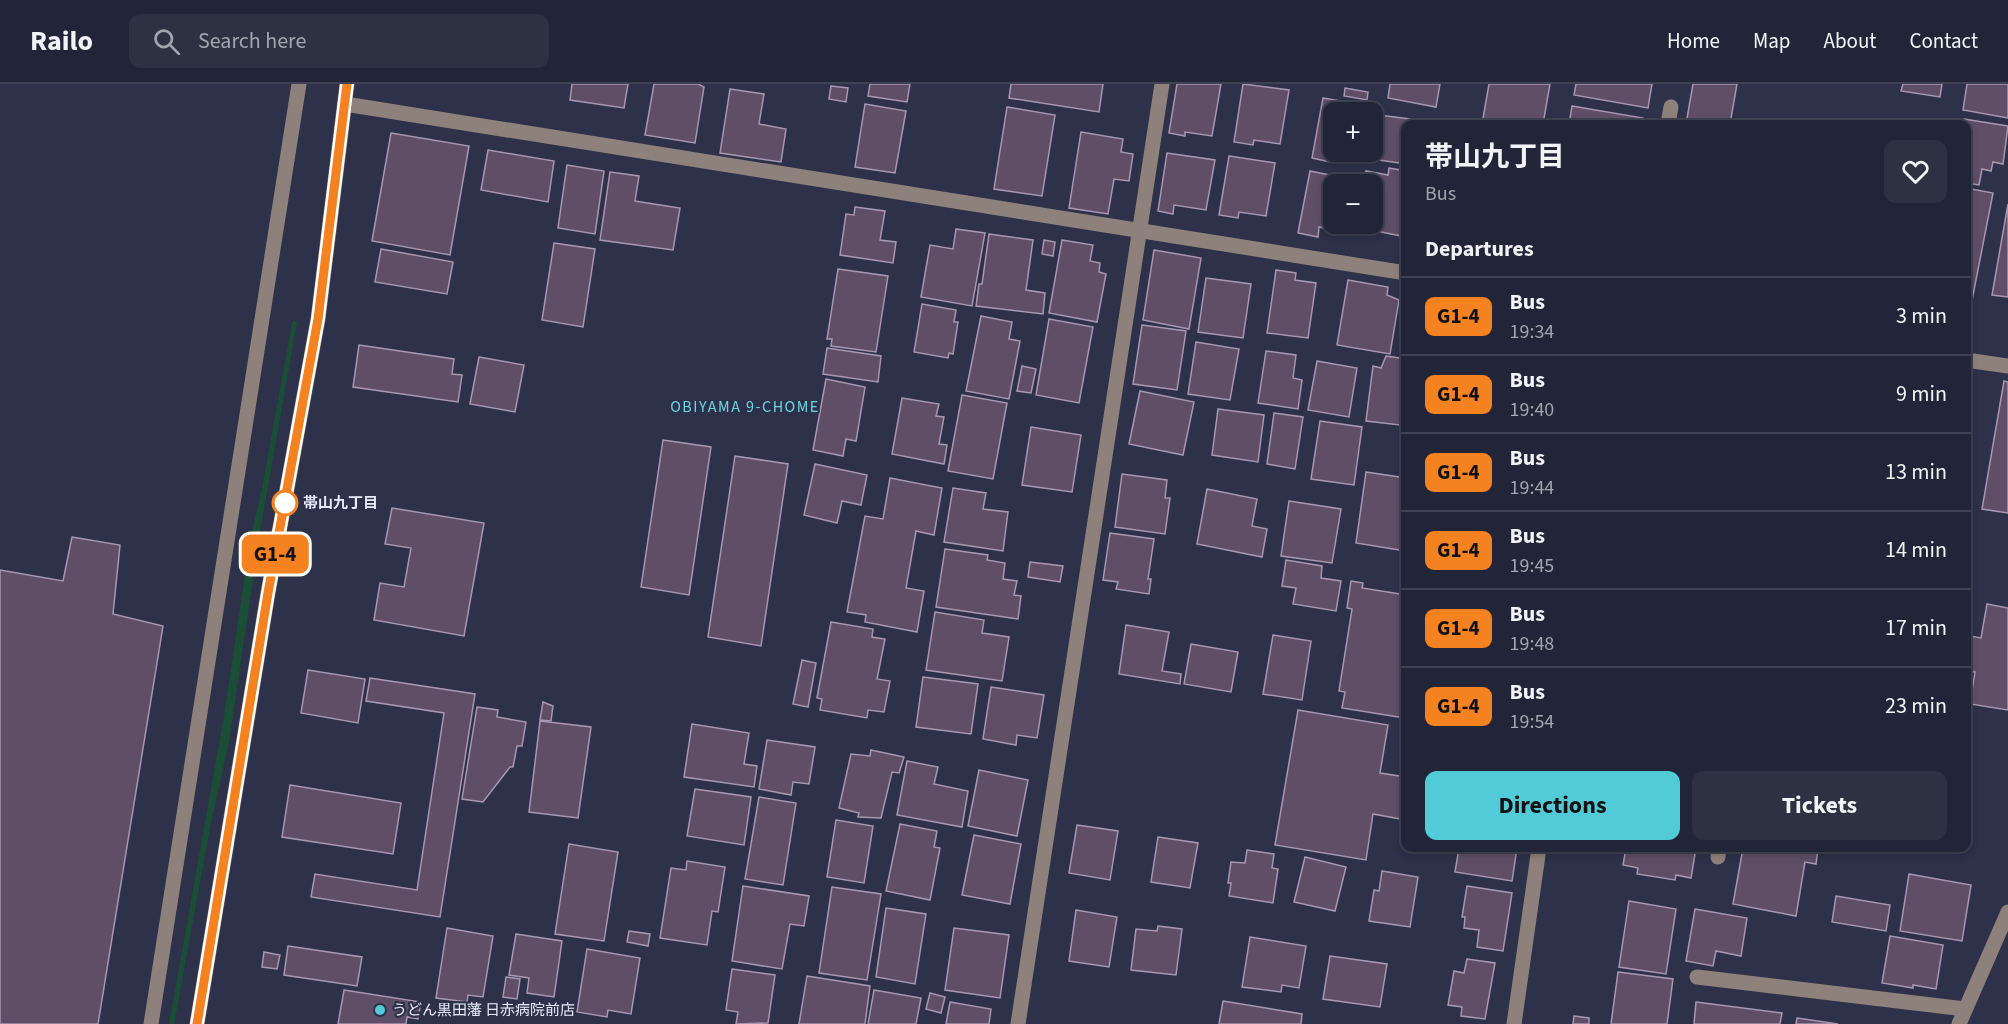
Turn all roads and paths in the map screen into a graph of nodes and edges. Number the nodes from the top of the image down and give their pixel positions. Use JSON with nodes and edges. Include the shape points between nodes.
{"nodes":[{"id":1,"x":299,"y":84,"type":"edge"},
{"id":2,"x":347,"y":84,"type":"edge"},
{"id":3,"x":1162,"y":84,"type":"edge"},
{"id":4,"x":345,"y":104,"type":"junction"},
{"id":5,"x":1671,"y":107,"type":"dead end"},
{"id":6,"x":1669,"y":120,"type":"edge"},
{"id":7,"x":1139,"y":231,"type":"junction"},
{"id":8,"x":1401,"y":272,"type":"edge"},
{"id":9,"x":1971,"y":361,"type":"edge"},
{"id":10,"x":2008,"y":366,"type":"edge"},
{"id":11,"x":1538,"y":852,"type":"edge"},
{"id":12,"x":2008,"y":912,"type":"edge"},
{"id":13,"x":1697,"y":976,"type":"dead end"},
{"id":14,"x":1965,"y":1009,"type":"junction"},
{"id":15,"x":150,"y":1024,"type":"edge"},
{"id":16,"x":197,"y":1024,"type":"edge"},
{"id":17,"x":1018,"y":1024,"type":"edge"},
{"id":18,"x":1514,"y":1024,"type":"edge"},
{"id":19,"x":1959,"y":1024,"type":"edge"}],
"edges":[{"from":1,"to":15,"type":"street"},
{"from":2,"to":4,"type":"street"},
{"from":3,"to":7,"type":"street"},
{"from":4,"to":7,"type":"street"},
{"from":4,"to":16,"type":"street","via":[[318,319]]},
{"from":5,"to":6,"type":"street"},
{"from":7,"to":8,"type":"street"},
{"from":7,"to":17,"type":"street"},
{"from":9,"to":10,"type":"street"},
{"from":11,"to":18,"type":"street"},
{"from":12,"to":14,"type":"street"},
{"from":13,"to":14,"type":"street"},
{"from":14,"to":19,"type":"street"}]}
